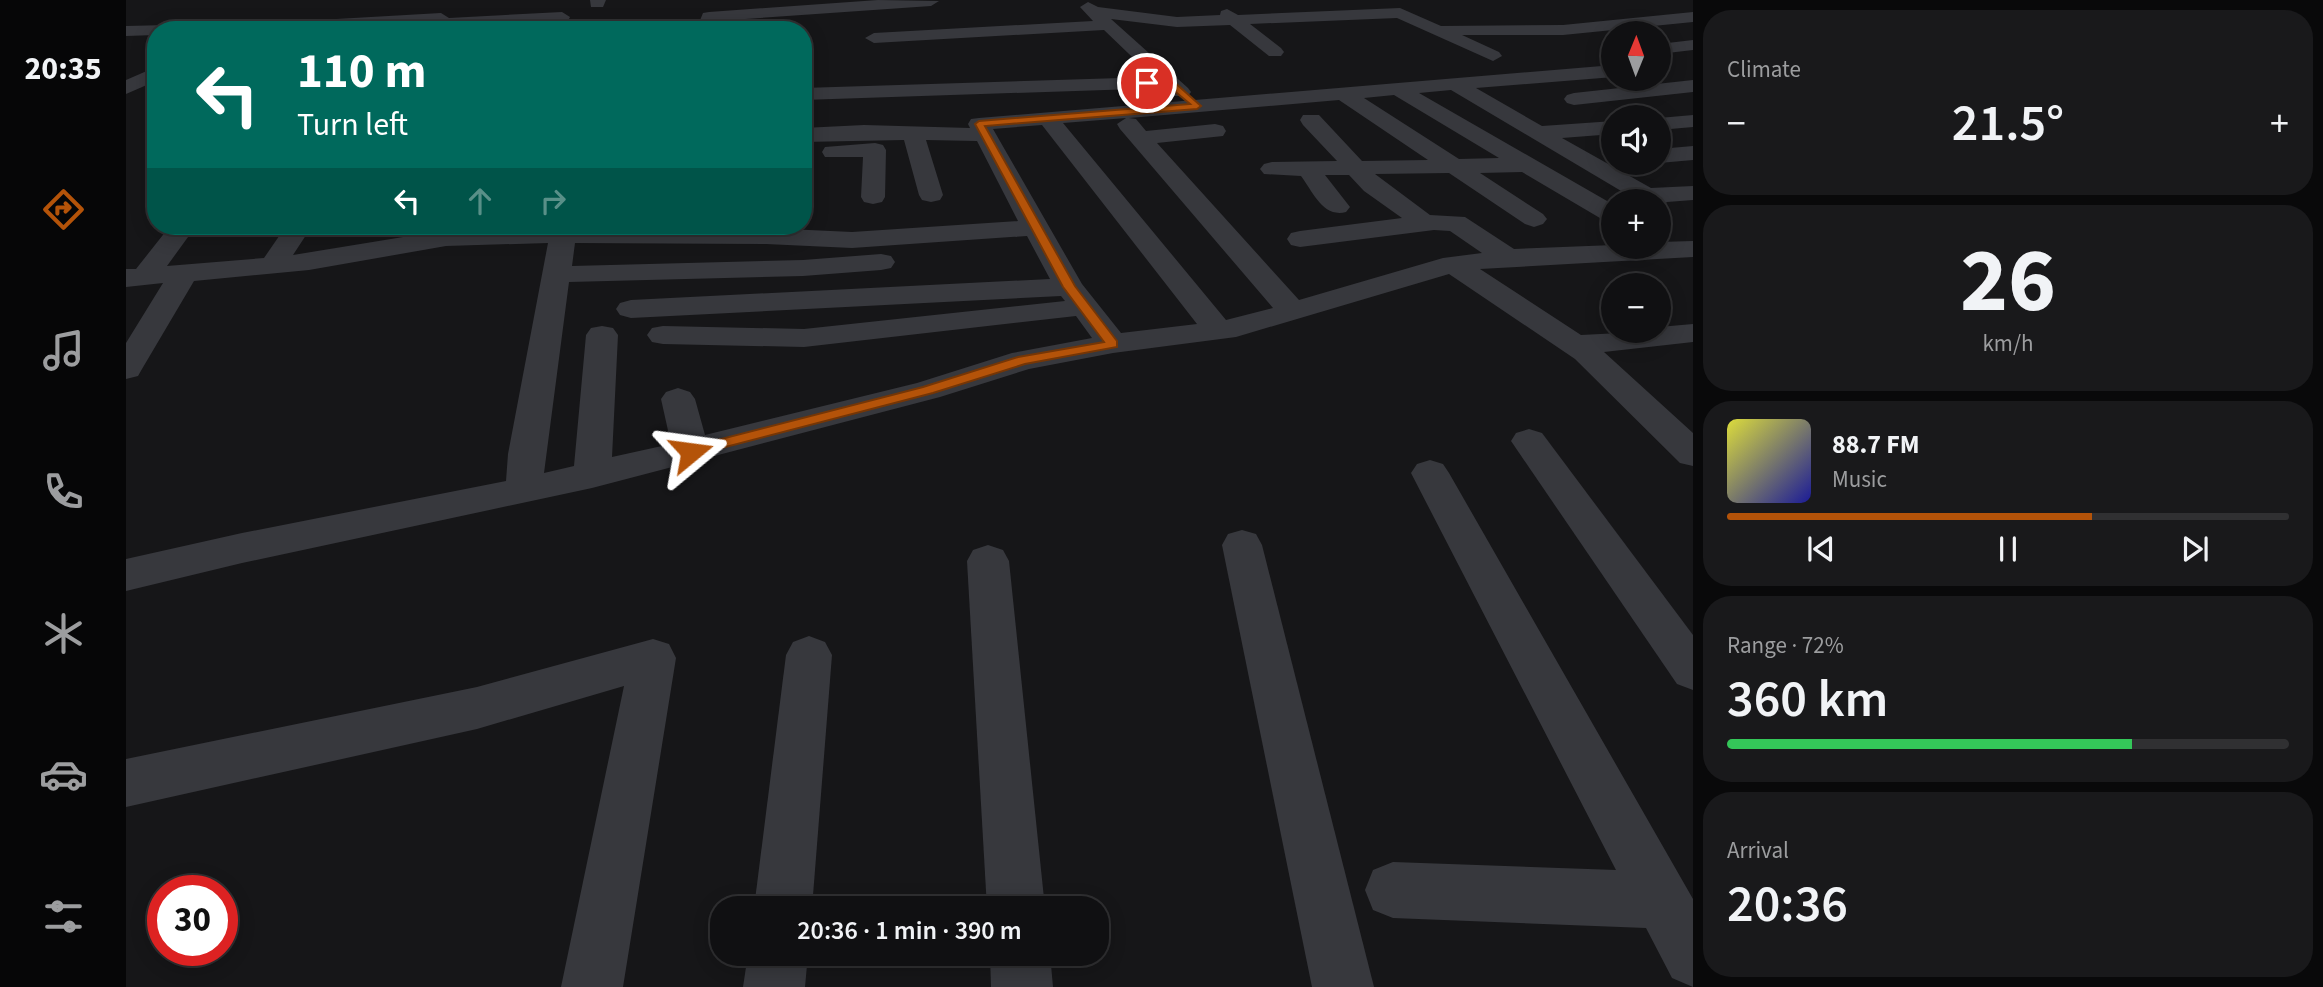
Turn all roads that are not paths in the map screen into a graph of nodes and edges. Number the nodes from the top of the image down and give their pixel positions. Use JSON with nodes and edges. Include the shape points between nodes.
{"nodes":[{"id":1,"x":410,"y":0,"type":"edge"},
{"id":2,"x":930,"y":0,"type":"edge"},
{"id":3,"x":1078,"y":0,"type":"edge"},
{"id":4,"x":1209,"y":0,"type":"edge"},
{"id":5,"x":1292,"y":0,"type":"edge"},
{"id":6,"x":1380,"y":0,"type":"edge"},
{"id":7,"x":843,"y":4,"type":"edge"},
{"id":8,"x":1611,"y":8,"type":"dead end"},
{"id":9,"x":285,"y":11,"type":"dead end"},
{"id":10,"x":1400,"y":13,"type":"junction"},
{"id":11,"x":1525,"y":15,"type":"dead end"},
{"id":12,"x":562,"y":17,"type":"dead end"},
{"id":13,"x":1325,"y":17,"type":"junction"},
{"id":14,"x":1693,"y":17,"type":"edge"},
{"id":15,"x":1101,"y":19,"type":"junction"},
{"id":16,"x":441,"y":20,"type":"edge"},
{"id":17,"x":269,"y":21,"type":"edge"},
{"id":18,"x":393,"y":21,"type":"joint"},
{"id":19,"x":708,"y":21,"type":"edge"},
{"id":20,"x":756,"y":21,"type":"edge"},
{"id":21,"x":775,"y":21,"type":"edge"},
{"id":22,"x":1236,"y":21,"type":"junction"},
{"id":23,"x":1653,"y":21,"type":"joint"},
{"id":24,"x":1601,"y":26,"type":"edge"},
{"id":25,"x":1442,"y":30,"type":"junction"},
{"id":26,"x":1563,"y":30,"type":"junction"},
{"id":27,"x":126,"y":31,"type":"edge"},
{"id":28,"x":147,"y":31,"type":"edge"},
{"id":29,"x":1693,"y":45,"type":"edge"},
{"id":30,"x":1601,"y":46,"type":"dead end"},
{"id":31,"x":1671,"y":48,"type":"edge"},
{"id":32,"x":1275,"y":52,"type":"dead end"},
{"id":33,"x":1493,"y":56,"type":"dead end"},
{"id":34,"x":1601,"y":72,"type":"edge"},
{"id":35,"x":1671,"y":75,"type":"edge"},
{"id":36,"x":1169,"y":82,"type":"junction"},
{"id":37,"x":1456,"y":85,"type":"junction"},
{"id":38,"x":1693,"y":85,"type":"edge"},
{"id":39,"x":1399,"y":90,"type":"junction"},
{"id":40,"x":1648,"y":92,"type":"junction"},
{"id":41,"x":1344,"y":94,"type":"junction"},
{"id":42,"x":812,"y":95,"type":"edge"},
{"id":43,"x":1558,"y":100,"type":"dead end"},
{"id":44,"x":868,"y":101,"type":"junction"},
{"id":45,"x":1530,"y":102,"type":"dead end"},
{"id":46,"x":1488,"y":105,"type":"junction"},
{"id":47,"x":1197,"y":106,"type":"junction"},
{"id":48,"x":1431,"y":108,"type":"junction"},
{"id":49,"x":812,"y":110,"type":"edge"},
{"id":50,"x":1118,"y":113,"type":"junction"},
{"id":51,"x":1374,"y":114,"type":"junction"},
{"id":52,"x":1693,"y":114,"type":"edge"},
{"id":53,"x":1047,"y":118,"type":"junction"},
{"id":54,"x":1311,"y":120,"type":"junction"},
{"id":55,"x":1693,"y":121,"type":"edge"},
{"id":56,"x":1285,"y":123,"type":"dead end"},
{"id":57,"x":1671,"y":123,"type":"edge"},
{"id":58,"x":1601,"y":128,"type":"edge"},
{"id":59,"x":1233,"y":129,"type":"dead end"},
{"id":60,"x":857,"y":133,"type":"junction"},
{"id":61,"x":913,"y":133,"type":"junction"},
{"id":62,"x":1538,"y":133,"type":"junction"},
{"id":63,"x":812,"y":135,"type":"edge"},
{"id":64,"x":985,"y":135,"type":"junction"},
{"id":65,"x":1140,"y":138,"type":"junction"},
{"id":66,"x":812,"y":143,"type":"edge"},
{"id":67,"x":1693,"y":153,"type":"edge"},
{"id":68,"x":812,"y":155,"type":"edge"},
{"id":69,"x":1671,"y":155,"type":"edge"},
{"id":70,"x":1601,"y":161,"type":"edge"},
{"id":71,"x":1588,"y":162,"type":"junction"},
{"id":72,"x":1527,"y":165,"type":"junction"},
{"id":73,"x":1453,"y":166,"type":"junction"},
{"id":74,"x":1354,"y":167,"type":"junction"},
{"id":75,"x":1307,"y":168,"type":"junction"},
{"id":76,"x":1272,"y":169,"type":"dead end"},
{"id":77,"x":1635,"y":189,"type":"edge"},
{"id":78,"x":1693,"y":193,"type":"edge"},
{"id":79,"x":931,"y":195,"type":"dead end"},
{"id":80,"x":873,"y":197,"type":"dead end"},
{"id":81,"x":1671,"y":197,"type":"edge"},
{"id":82,"x":1337,"y":207,"type":"dead end"},
{"id":83,"x":1601,"y":208,"type":"edge"},
{"id":84,"x":1671,"y":210,"type":"edge"},
{"id":85,"x":1682,"y":217,"type":"dead end"},
{"id":86,"x":1534,"y":219,"type":"dead end"},
{"id":87,"x":1425,"y":223,"type":"junction"},
{"id":88,"x":175,"y":235,"type":"edge"},
{"id":89,"x":293,"y":235,"type":"edge"},
{"id":90,"x":426,"y":235,"type":"edge"},
{"id":91,"x":433,"y":235,"type":"edge"},
{"id":92,"x":563,"y":235,"type":"joint"},
{"id":93,"x":794,"y":235,"type":"edge"},
{"id":94,"x":1042,"y":238,"type":"junction"},
{"id":95,"x":1300,"y":239,"type":"dead end"},
{"id":96,"x":1673,"y":247,"type":"edge"},
{"id":97,"x":1508,"y":258,"type":"junction"},
{"id":98,"x":1453,"y":264,"type":"junction"},
{"id":99,"x":273,"y":265,"type":"junction"},
{"id":100,"x":184,"y":273,"type":"junction"},
{"id":101,"x":572,"y":274,"type":"dead end"},
{"id":102,"x":136,"y":277,"type":"edge"},
{"id":103,"x":1078,"y":297,"type":"junction"},
{"id":104,"x":631,"y":309,"type":"dead end"},
{"id":105,"x":1292,"y":312,"type":"junction"},
{"id":106,"x":1219,"y":331,"type":"junction"},
{"id":107,"x":1693,"y":333,"type":"edge"},
{"id":108,"x":602,"y":335,"type":"dead end"},
{"id":109,"x":663,"y":335,"type":"dead end"},
{"id":110,"x":1113,"y":344,"type":"junction"},
{"id":111,"x":1576,"y":345,"type":"junction"},
{"id":112,"x":126,"y":369,"type":"edge"},
{"id":113,"x":678,"y":399,"type":"dead end"},
{"id":114,"x":1529,"y":441,"type":"dead end"},
{"id":115,"x":691,"y":452,"type":"junction"},
{"id":116,"x":1693,"y":454,"type":"edge"},
{"id":117,"x":1430,"y":473,"type":"dead end"},
{"id":118,"x":592,"y":475,"type":"junction"},
{"id":119,"x":524,"y":491,"type":"junction"},
{"id":120,"x":1242,"y":545,"type":"dead end"},
{"id":121,"x":988,"y":561,"type":"dead end"},
{"id":122,"x":126,"y":575,"type":"edge"},
{"id":123,"x":809,"y":655,"type":"dead end"},
{"id":124,"x":1693,"y":670,"type":"edge"},
{"id":125,"x":126,"y":783,"type":"edge"},
{"id":126,"x":1393,"y":890,"type":"dead end"},
{"id":127,"x":784,"y":896,"type":"edge"},
{"id":128,"x":1015,"y":896,"type":"edge"},
{"id":129,"x":1661,"y":900,"type":"junction"},
{"id":130,"x":1693,"y":957,"type":"edge"},
{"id":131,"x":777,"y":966,"type":"edge"},
{"id":132,"x":1021,"y":966,"type":"edge"},
{"id":133,"x":593,"y":987,"type":"edge"},
{"id":134,"x":775,"y":987,"type":"edge"},
{"id":135,"x":1022,"y":987,"type":"edge"},
{"id":136,"x":1343,"y":987,"type":"edge"}],
"edges":[{"from":1,"to":18,"type":"street"},
{"from":2,"to":7,"type":"street"},
{"from":3,"to":15,"type":"street"},
{"from":4,"to":22,"type":"street"},
{"from":5,"to":13,"type":"street"},
{"from":6,"to":10,"type":"street"},
{"from":7,"to":15,"type":"street","via":[[872,36]]},
{"from":7,"to":21,"type":"street"},
{"from":8,"to":23,"type":"street"},
{"from":9,"to":17,"type":"street"},
{"from":10,"to":13,"type":"street"},
{"from":10,"to":25,"type":"street"},
{"from":11,"to":26,"type":"street"},
{"from":12,"to":16,"type":"street"},
{"from":13,"to":22,"type":"street"},
{"from":14,"to":23,"type":"street"},
{"from":15,"to":22,"type":"street"},
{"from":15,"to":36,"type":"street"},
{"from":16,"to":18,"type":"street"},
{"from":19,"to":20,"type":"street"},
{"from":22,"to":32,"type":"street"},
{"from":24,"to":26,"type":"street"},
{"from":25,"to":26,"type":"street"},
{"from":25,"to":33,"type":"street"},
{"from":26,"to":30,"type":"street"},
{"from":27,"to":28,"type":"street"},
{"from":29,"to":31,"type":"street"},
{"from":34,"to":37,"type":"street"},
{"from":35,"to":38,"type":"street"},
{"from":36,"to":44,"type":"street"},
{"from":36,"to":47,"type":"street"},
{"from":37,"to":39,"type":"street"},
{"from":37,"to":46,"type":"street"},
{"from":38,"to":40,"type":"street"},
{"from":39,"to":41,"type":"street"},
{"from":39,"to":48,"type":"street"},
{"from":40,"to":43,"type":"street"},
{"from":40,"to":52,"type":"street"},
{"from":41,"to":47,"type":"street"},
{"from":41,"to":51,"type":"street"},
{"from":42,"to":44,"type":"street"},
{"from":44,"to":49,"type":"street"},
{"from":44,"to":60,"type":"street"},
{"from":45,"to":46,"type":"street"},
{"from":46,"to":62,"type":"street"},
{"from":47,"to":50,"type":"street"},
{"from":48,"to":51,"type":"street"},
{"from":48,"to":72,"type":"street"},
{"from":50,"to":53,"type":"street"},
{"from":50,"to":65,"type":"street"},
{"from":51,"to":54,"type":"street"},
{"from":51,"to":73,"type":"street"},
{"from":53,"to":64,"type":"street","via":[[979,124]]},
{"from":53,"to":106,"type":"street"},
{"from":54,"to":56,"type":"street"},
{"from":54,"to":74,"type":"street"},
{"from":55,"to":57,"type":"street"},
{"from":58,"to":62,"type":"street"},
{"from":59,"to":65,"type":"street"},
{"from":60,"to":61,"type":"street"},
{"from":60,"to":63,"type":"street"},
{"from":60,"to":66,"type":"street"},
{"from":61,"to":64,"type":"street"},
{"from":61,"to":79,"type":"street"},
{"from":62,"to":71,"type":"street"},
{"from":64,"to":94,"type":"street"},
{"from":65,"to":105,"type":"street"},
{"from":67,"to":69,"type":"street"},
{"from":68,"to":80,"type":"street","via":[[875,150]]},
{"from":70,"to":71,"type":"street"},
{"from":71,"to":77,"type":"street"},
{"from":72,"to":73,"type":"street"},
{"from":72,"to":83,"type":"street"},
{"from":73,"to":74,"type":"street"},
{"from":73,"to":86,"type":"street"},
{"from":74,"to":75,"type":"street"},
{"from":74,"to":87,"type":"street","via":[[1385,196]]},
{"from":75,"to":76,"type":"street"},
{"from":75,"to":82,"type":"street"},
{"from":78,"to":81,"type":"street"},
{"from":84,"to":85,"type":"street"},
{"from":87,"to":95,"type":"street"},
{"from":87,"to":97,"type":"street","via":[[1456,223]]},
{"from":88,"to":102,"type":"street"},
{"from":89,"to":99,"type":"street"},
{"from":90,"to":99,"type":"street","via":[[309,262]]},
{"from":91,"to":92,"type":"street","via":[[446,239]]},
{"from":92,"to":119,"type":"street","via":[[526,454]]},
{"from":93,"to":94,"type":"street","via":[[852,240]]},
{"from":94,"to":101,"type":"street","via":[[803,268]]},
{"from":94,"to":103,"type":"street"},
{"from":96,"to":97,"type":"street"},
{"from":97,"to":98,"type":"street"},
{"from":98,"to":105,"type":"street"},
{"from":98,"to":111,"type":"street"},
{"from":99,"to":100,"type":"street"},
{"from":100,"to":102,"type":"street"},
{"from":100,"to":112,"type":"street"},
{"from":103,"to":104,"type":"street"},
{"from":103,"to":109,"type":"street","via":[[804,338]]},
{"from":103,"to":110,"type":"street"},
{"from":105,"to":106,"type":"street"},
{"from":106,"to":110,"type":"street"},
{"from":107,"to":111,"type":"street"},
{"from":108,"to":118,"type":"street"},
{"from":110,"to":115,"type":"street","via":[[1023,360],[928,390]]},
{"from":111,"to":116,"type":"street"},
{"from":113,"to":115,"type":"street"},
{"from":114,"to":124,"type":"street"},
{"from":115,"to":118,"type":"street"},
{"from":117,"to":129,"type":"street"},
{"from":118,"to":119,"type":"street"},
{"from":119,"to":122,"type":"street"},
{"from":120,"to":136,"type":"street"},
{"from":121,"to":128,"type":"street"},
{"from":123,"to":127,"type":"street"},
{"from":125,"to":133,"type":"street","via":[[477,708],[653,658]]},
{"from":126,"to":129,"type":"street"},
{"from":129,"to":130,"type":"street"},
{"from":131,"to":134,"type":"street"},
{"from":132,"to":135,"type":"street"}]}
